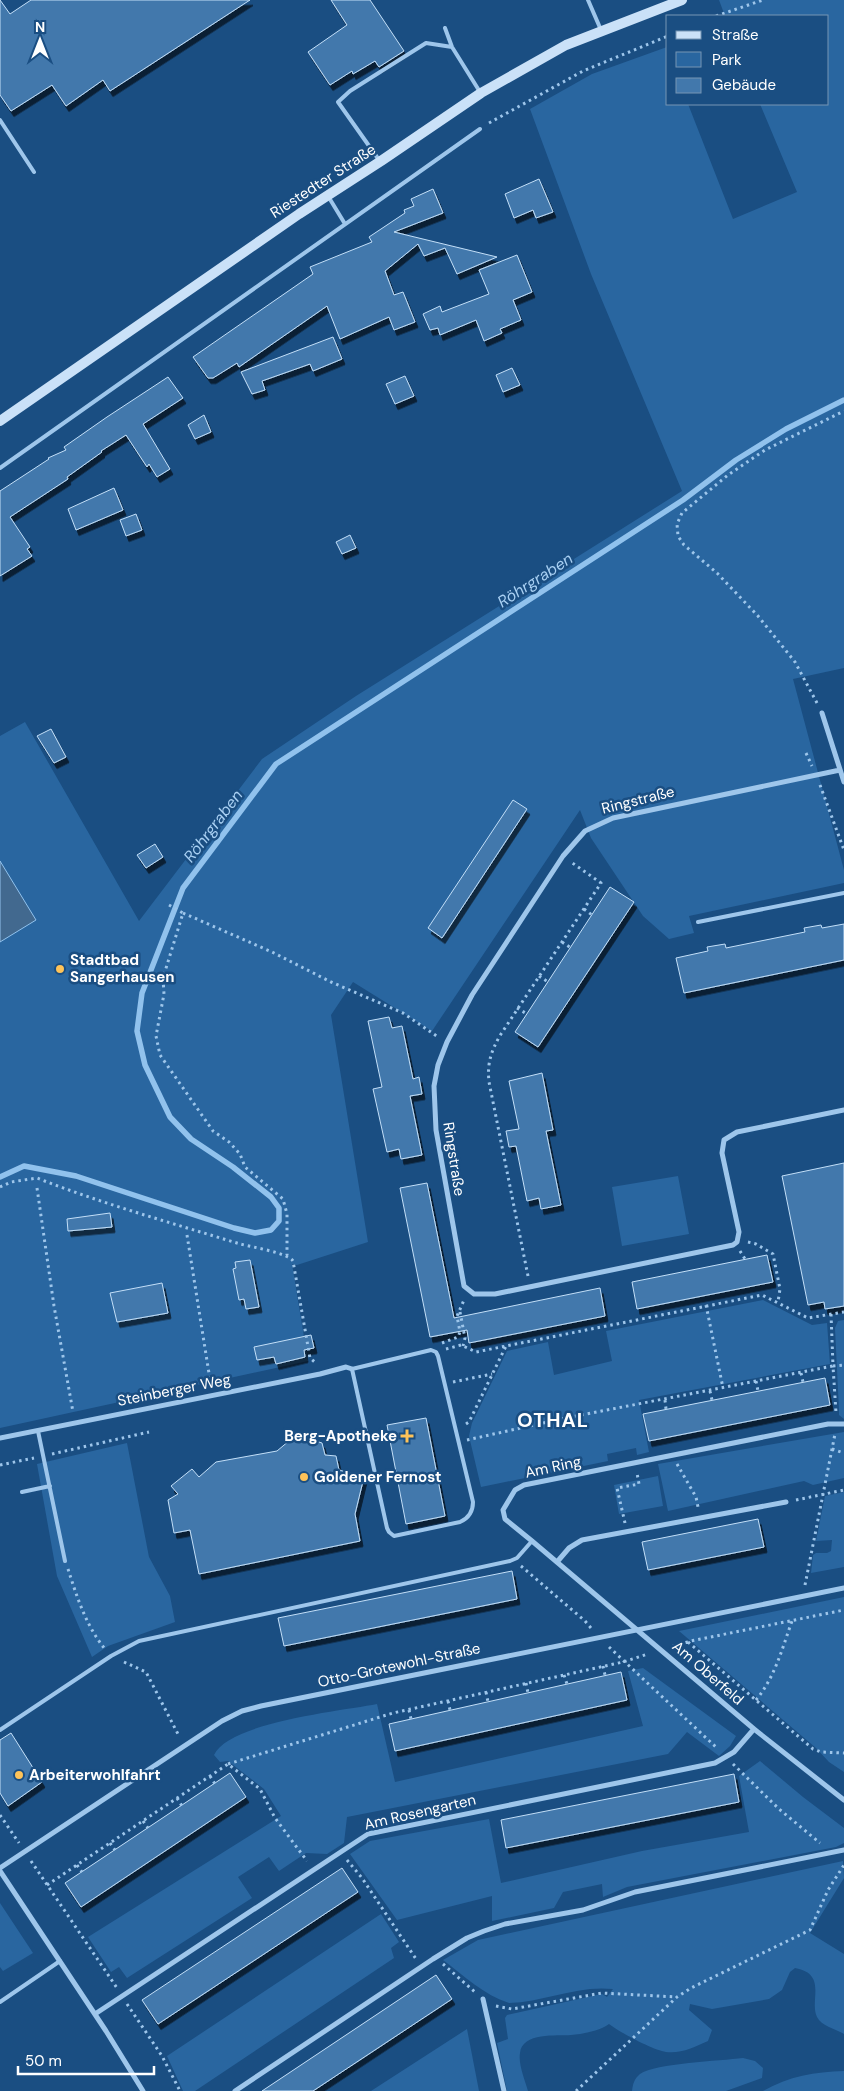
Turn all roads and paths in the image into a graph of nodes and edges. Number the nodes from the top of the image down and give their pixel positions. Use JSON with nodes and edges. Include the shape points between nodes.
{"nodes":[{"id":1,"x":588,"y":0,"type":"edge"},
{"id":2,"x":682,"y":0,"type":"edge"},
{"id":3,"x":763,"y":0,"type":"edge"},
{"id":4,"x":718,"y":15,"type":"edge"},
{"id":5,"x":445,"y":28,"type":"dead end"},
{"id":6,"x":601,"y":30,"type":"junction"},
{"id":7,"x":666,"y":37,"type":"edge"},
{"id":8,"x":452,"y":47,"type":"junction"},
{"id":9,"x":481,"y":93,"type":"junction"},
{"id":10,"x":0,"y":120,"type":"edge"},
{"id":11,"x":480,"y":129,"type":"joint"},
{"id":12,"x":381,"y":161,"type":"junction"},
{"id":13,"x":34,"y":172,"type":"dead end"},
{"id":14,"x":328,"y":195,"type":"junction"},
{"id":15,"x":344,"y":224,"type":"junction"},
{"id":16,"x":844,"y":411,"type":"edge"},
{"id":17,"x":0,"y":421,"type":"edge"},
{"id":18,"x":0,"y":468,"type":"edge"},
{"id":19,"x":822,"y":713,"type":"joint"},
{"id":20,"x":806,"y":753,"type":"dead end"},
{"id":21,"x":840,"y":770,"type":"junction"},
{"id":22,"x":816,"y":775,"type":"junction"},
{"id":23,"x":844,"y":782,"type":"edge"},
{"id":24,"x":844,"y":850,"type":"edge"},
{"id":25,"x":563,"y":856,"type":"junction"},
{"id":26,"x":844,"y":893,"type":"edge"},
{"id":27,"x":169,"y":905,"type":"dead end"},
{"id":28,"x":584,"y":909,"type":"junction"},
{"id":29,"x":181,"y":912,"type":"junction"},
{"id":30,"x":592,"y":914,"type":"dead end"},
{"id":31,"x":698,"y":922,"type":"dead end"},
{"id":32,"x":562,"y":942,"type":"junction"},
{"id":33,"x":571,"y":948,"type":"dead end"},
{"id":34,"x":539,"y":976,"type":"junction"},
{"id":35,"x":548,"y":982,"type":"dead end"},
{"id":36,"x":518,"y":1008,"type":"junction"},
{"id":37,"x":526,"y":1014,"type":"dead end"},
{"id":38,"x":447,"y":1042,"type":"junction"},
{"id":39,"x":844,"y":1110,"type":"edge"},
{"id":40,"x":507,"y":1139,"type":"dead end"},
{"id":41,"x":500,"y":1141,"type":"junction"},
{"id":42,"x":0,"y":1187,"type":"edge"},
{"id":43,"x":37,"y":1188,"type":"dead end"},
{"id":44,"x":187,"y":1235,"type":"dead end"},
{"id":45,"x":738,"y":1239,"type":"junction"},
{"id":46,"x":287,"y":1255,"type":"junction"},
{"id":47,"x":530,"y":1287,"type":"junction"},
{"id":48,"x":468,"y":1290,"type":"junction"},
{"id":49,"x":778,"y":1302,"type":"junction"},
{"id":50,"x":706,"y":1305,"type":"junction"},
{"id":51,"x":460,"y":1311,"type":"junction"},
{"id":52,"x":844,"y":1312,"type":"edge"},
{"id":53,"x":831,"y":1314,"type":"junction"},
{"id":54,"x":463,"y":1346,"type":"junction"},
{"id":55,"x":506,"y":1346,"type":"junction"},
{"id":56,"x":428,"y":1351,"type":"junction"},
{"id":57,"x":436,"y":1352,"type":"junction"},
{"id":58,"x":833,"y":1366,"type":"junction"},
{"id":59,"x":844,"y":1366,"type":"edge"},
{"id":60,"x":352,"y":1368,"type":"junction"},
{"id":61,"x":801,"y":1372,"type":"junction"},
{"id":62,"x":320,"y":1374,"type":"junction"},
{"id":63,"x":492,"y":1374,"type":"junction"},
{"id":64,"x":756,"y":1381,"type":"junction"},
{"id":65,"x":803,"y":1382,"type":"dead end"},
{"id":66,"x":445,"y":1384,"type":"junction"},
{"id":67,"x":723,"y":1388,"type":"junction"},
{"id":68,"x":710,"y":1391,"type":"junction"},
{"id":69,"x":758,"y":1391,"type":"dead end"},
{"id":70,"x":212,"y":1394,"type":"junction"},
{"id":71,"x":664,"y":1400,"type":"junction"},
{"id":72,"x":712,"y":1400,"type":"dead end"},
{"id":73,"x":666,"y":1409,"type":"dead end"},
{"id":74,"x":75,"y":1422,"type":"junction"},
{"id":75,"x":837,"y":1423,"type":"junction"},
{"id":76,"x":844,"y":1424,"type":"edge"},
{"id":77,"x":456,"y":1428,"type":"junction"},
{"id":78,"x":38,"y":1430,"type":"junction"},
{"id":79,"x":149,"y":1432,"type":"dead end"},
{"id":80,"x":0,"y":1438,"type":"edge"},
{"id":81,"x":460,"y":1442,"type":"junction"},
{"id":82,"x":832,"y":1449,"type":"junction"},
{"id":83,"x":844,"y":1453,"type":"edge"},
{"id":84,"x":672,"y":1455,"type":"junction"},
{"id":85,"x":44,"y":1456,"type":"junction"},
{"id":86,"x":636,"y":1462,"type":"junction"},
{"id":87,"x":0,"y":1465,"type":"edge"},
{"id":88,"x":50,"y":1486,"type":"junction"},
{"id":89,"x":844,"y":1490,"type":"edge"},
{"id":90,"x":22,"y":1492,"type":"dead end"},
{"id":91,"x":823,"y":1494,"type":"junction"},
{"id":92,"x":786,"y":1502,"type":"joint"},
{"id":93,"x":701,"y":1518,"type":"junction"},
{"id":94,"x":627,"y":1531,"type":"junction"},
{"id":95,"x":532,"y":1542,"type":"junction"},
{"id":96,"x":514,"y":1560,"type":"junction"},
{"id":97,"x":65,"y":1561,"type":"dead end"},
{"id":98,"x":557,"y":1562,"type":"junction"},
{"id":99,"x":844,"y":1588,"type":"edge"},
{"id":100,"x":805,"y":1596,"type":"junction"},
{"id":101,"x":844,"y":1610,"type":"edge"},
{"id":102,"x":792,"y":1620,"type":"junction"},
{"id":103,"x":637,"y":1629,"type":"junction"},
{"id":104,"x":598,"y":1637,"type":"junction"},
{"id":105,"x":688,"y":1642,"type":"junction"},
{"id":106,"x":662,"y":1650,"type":"junction"},
{"id":107,"x":623,"y":1662,"type":"junction"},
{"id":108,"x":603,"y":1666,"type":"junction"},
{"id":109,"x":564,"y":1675,"type":"junction"},
{"id":110,"x":605,"y":1676,"type":"dead end"},
{"id":111,"x":526,"y":1683,"type":"junction"},
{"id":112,"x":567,"y":1684,"type":"dead end"},
{"id":113,"x":486,"y":1692,"type":"junction"},
{"id":114,"x":528,"y":1693,"type":"dead end"},
{"id":115,"x":756,"y":1700,"type":"junction"},
{"id":116,"x":448,"y":1701,"type":"junction"},
{"id":117,"x":488,"y":1702,"type":"dead end"},
{"id":118,"x":409,"y":1710,"type":"junction"},
{"id":119,"x":450,"y":1710,"type":"dead end"},
{"id":120,"x":411,"y":1719,"type":"dead end"},
{"id":121,"x":754,"y":1729,"type":"junction"},
{"id":122,"x":0,"y":1730,"type":"edge"},
{"id":123,"x":844,"y":1753,"type":"edge"},
{"id":124,"x":727,"y":1757,"type":"junction"},
{"id":125,"x":228,"y":1764,"type":"junction"},
{"id":126,"x":210,"y":1776,"type":"junction"},
{"id":127,"x":215,"y":1784,"type":"dead end"},
{"id":128,"x":177,"y":1798,"type":"junction"},
{"id":129,"x":844,"y":1800,"type":"edge"},
{"id":130,"x":182,"y":1806,"type":"dead end"},
{"id":131,"x":0,"y":1815,"type":"edge"},
{"id":132,"x":143,"y":1821,"type":"junction"},
{"id":133,"x":148,"y":1828,"type":"dead end"},
{"id":134,"x":110,"y":1843,"type":"junction"},
{"id":135,"x":115,"y":1850,"type":"dead end"},
{"id":136,"x":844,"y":1850,"type":"edge"},
{"id":137,"x":25,"y":1852,"type":"junction"},
{"id":138,"x":340,"y":1852,"type":"junction"},
{"id":139,"x":835,"y":1853,"type":"junction"},
{"id":140,"x":77,"y":1864,"type":"junction"},
{"id":141,"x":844,"y":1865,"type":"edge"},
{"id":142,"x":314,"y":1869,"type":"junction"},
{"id":143,"x":0,"y":1870,"type":"edge"},
{"id":144,"x":82,"y":1872,"type":"dead end"},
{"id":145,"x":47,"y":1885,"type":"junction"},
{"id":146,"x":435,"y":1957,"type":"junction"},
{"id":147,"x":60,"y":1962,"type":"junction"},
{"id":148,"x":421,"y":1966,"type":"junction"},
{"id":149,"x":122,"y":1996,"type":"junction"},
{"id":150,"x":677,"y":1997,"type":"junction"},
{"id":151,"x":483,"y":1998,"type":"junction"},
{"id":152,"x":0,"y":2002,"type":"edge"},
{"id":153,"x":95,"y":2014,"type":"junction"},
{"id":154,"x":143,"y":2091,"type":"edge"},
{"id":155,"x":180,"y":2091,"type":"edge"},
{"id":156,"x":236,"y":2091,"type":"edge"},
{"id":157,"x":504,"y":2091,"type":"edge"},
{"id":158,"x":576,"y":2091,"type":"edge"}],
"edges":[{"from":1,"to":6,"type":"lane"},
{"from":2,"to":6,"type":"main road","name":"Riestedter Straße"},
{"from":3,"to":4,"type":"path"},
{"from":5,"to":8,"type":"lane"},
{"from":6,"to":9,"type":"main road","name":"Riestedter Straße","via":[[552,51]]},
{"from":7,"to":11,"type":"path","via":[[583,71]]},
{"from":8,"to":9,"type":"lane"},
{"from":8,"to":12,"type":"lane","via":[[426,43],[338,102]]},
{"from":9,"to":12,"type":"main road","name":"Riestedter Straße"},
{"from":10,"to":13,"type":"lane"},
{"from":11,"to":15,"type":"lane"},
{"from":12,"to":14,"type":"main road","name":"Riestedter Straße"},
{"from":14,"to":15,"type":"lane"},
{"from":14,"to":17,"type":"main road","name":"Riestedter Straße"},
{"from":15,"to":18,"type":"lane"},
{"from":16,"to":19,"type":"path","via":[[765,450],[728,475],[682,513],[677,524],[678,536],[684,545],[717,573],[758,616],[795,662]]},
{"from":19,"to":21,"type":"street"},
{"from":20,"to":22,"type":"path"},
{"from":21,"to":22,"type":"street","name":"Ringstraße"},
{"from":21,"to":23,"type":"street"},
{"from":22,"to":24,"type":"path"},
{"from":22,"to":25,"type":"street","name":"Ringstraße","via":[[614,818],[585,831]]},
{"from":25,"to":28,"type":"path","via":[[601,883]]},
{"from":25,"to":38,"type":"street","name":"Ringstraße","via":[[474,990]]},
{"from":26,"to":31,"type":"lane"},
{"from":27,"to":29,"type":"path"},
{"from":28,"to":30,"type":"path"},
{"from":28,"to":32,"type":"path"},
{"from":29,"to":38,"type":"path","via":[[403,1013]]},
{"from":29,"to":46,"type":"path","via":[[163,973],[164,994],[156,1036],[160,1055],[213,1131],[235,1148],[245,1167],[283,1199],[288,1214]]},
{"from":32,"to":33,"type":"path"},
{"from":32,"to":34,"type":"path"},
{"from":34,"to":35,"type":"path"},
{"from":34,"to":36,"type":"path"},
{"from":36,"to":37,"type":"path"},
{"from":36,"to":41,"type":"path","via":[[491,1051],[489,1061],[489,1082]]},
{"from":38,"to":48,"type":"street","name":"Ringstraße","via":[[434,1083],[436,1130],[463,1283]]},
{"from":39,"to":45,"type":"street","via":[[739,1132],[724,1140],[723,1156],[739,1230]]},
{"from":40,"to":41,"type":"path"},
{"from":41,"to":47,"type":"path"},
{"from":42,"to":46,"type":"path","via":[[37,1178],[200,1232]]},
{"from":43,"to":74,"type":"path"},
{"from":44,"to":70,"type":"path"},
{"from":45,"to":47,"type":"street","via":[[725,1248]]},
{"from":45,"to":49,"type":"path","via":[[774,1254],[780,1289]]},
{"from":46,"to":62,"type":"path","via":[[293,1261],[310,1358],[317,1363]]},
{"from":47,"to":48,"type":"street","via":[[482,1295]]},
{"from":48,"to":51,"type":"path"},
{"from":49,"to":50,"type":"path","via":[[762,1295]]},
{"from":49,"to":53,"type":"path","via":[[808,1318]]},
{"from":50,"to":55,"type":"path"},
{"from":50,"to":67,"type":"path"},
{"from":51,"to":54,"type":"path","via":[[465,1338]]},
{"from":51,"to":56,"type":"path","via":[[458,1337],[428,1347]]},
{"from":52,"to":53,"type":"path"},
{"from":53,"to":58,"type":"path"},
{"from":54,"to":55,"type":"path","via":[[474,1352]]},
{"from":54,"to":57,"type":"path"},
{"from":55,"to":63,"type":"path"},
{"from":56,"to":57,"type":"lane"},
{"from":56,"to":60,"type":"lane"},
{"from":57,"to":66,"type":"lane"},
{"from":58,"to":59,"type":"path"},
{"from":58,"to":61,"type":"path"},
{"from":58,"to":75,"type":"path"},
{"from":60,"to":62,"type":"street","name":"Steinberger Weg"},
{"from":60,"to":81,"type":"lane","via":[[387,1528],[391,1534],[460,1522],[469,1516],[473,1502]]},
{"from":61,"to":64,"type":"path"},
{"from":61,"to":65,"type":"path"},
{"from":62,"to":70,"type":"street","name":"Steinberger Weg"},
{"from":63,"to":66,"type":"path"},
{"from":63,"to":77,"type":"path","via":[[469,1422]]},
{"from":64,"to":67,"type":"path"},
{"from":64,"to":69,"type":"path"},
{"from":66,"to":77,"type":"lane"},
{"from":67,"to":68,"type":"path"},
{"from":68,"to":71,"type":"path"},
{"from":68,"to":72,"type":"path"},
{"from":70,"to":74,"type":"street","name":"Steinberger Weg"},
{"from":71,"to":73,"type":"path"},
{"from":71,"to":81,"type":"path","via":[[569,1417]]},
{"from":74,"to":78,"type":"street","name":"Steinberger Weg"},
{"from":75,"to":76,"type":"street","name":"Am Ring"},
{"from":75,"to":82,"type":"path"},
{"from":75,"to":84,"type":"street","name":"Am Ring"},
{"from":77,"to":81,"type":"lane"},
{"from":78,"to":80,"type":"street","name":"Steinberger Weg"},
{"from":78,"to":85,"type":"lane"},
{"from":79,"to":85,"type":"path"},
{"from":82,"to":83,"type":"path"},
{"from":82,"to":91,"type":"path"},
{"from":84,"to":86,"type":"street","name":"Am Ring"},
{"from":84,"to":93,"type":"path","via":[[696,1497]]},
{"from":85,"to":87,"type":"path"},
{"from":85,"to":88,"type":"lane"},
{"from":86,"to":94,"type":"path","via":[[639,1484],[617,1488]]},
{"from":86,"to":95,"type":"street","name":"Am Ring","via":[[521,1486],[505,1504],[503,1512],[505,1519]]},
{"from":88,"to":90,"type":"lane"},
{"from":88,"to":97,"type":"lane"},
{"from":89,"to":91,"type":"path"},
{"from":91,"to":92,"type":"path"},
{"from":91,"to":100,"type":"path"},
{"from":92,"to":93,"type":"street"},
{"from":93,"to":94,"type":"street"},
{"from":94,"to":98,"type":"street","via":[[582,1540]]},
{"from":95,"to":96,"type":"lane"},
{"from":95,"to":98,"type":"street","name":"Am Ring"},
{"from":96,"to":104,"type":"path","via":[[585,1621]]},
{"from":96,"to":122,"type":"lane","via":[[139,1642],[111,1656]]},
{"from":98,"to":103,"type":"street","name":"Am Oberfeld"},
{"from":99,"to":100,"type":"street","name":"Otto-Grotewohl-Straße"},
{"from":100,"to":103,"type":"street","name":"Otto-Grotewohl-Straße"},
{"from":101,"to":102,"type":"path"},
{"from":102,"to":105,"type":"path"},
{"from":102,"to":115,"type":"path","via":[[774,1673]]},
{"from":103,"to":104,"type":"street","name":"Otto-Grotewohl-Straße"},
{"from":103,"to":106,"type":"street","name":"Am Oberfeld"},
{"from":104,"to":107,"type":"path"},
{"from":104,"to":137,"type":"street","name":"Otto-Grotewohl-Straße","via":[[242,1711],[205,1732]]},
{"from":105,"to":106,"type":"path"},
{"from":105,"to":115,"type":"path"},
{"from":106,"to":107,"type":"path"},
{"from":106,"to":121,"type":"street","name":"Am Oberfeld"},
{"from":107,"to":108,"type":"path"},
{"from":107,"to":124,"type":"path"},
{"from":108,"to":109,"type":"path"},
{"from":108,"to":110,"type":"path"},
{"from":109,"to":111,"type":"path"},
{"from":109,"to":112,"type":"path"},
{"from":111,"to":113,"type":"path"},
{"from":111,"to":114,"type":"path"},
{"from":113,"to":116,"type":"path"},
{"from":113,"to":117,"type":"path"},
{"from":115,"to":123,"type":"path","via":[[813,1749]]},
{"from":116,"to":118,"type":"path"},
{"from":116,"to":119,"type":"path"},
{"from":118,"to":120,"type":"path"},
{"from":118,"to":125,"type":"path"},
{"from":121,"to":124,"type":"street","name":"Am Rosengarten"},
{"from":121,"to":129,"type":"street","name":"Am Oberfeld"},
{"from":124,"to":138,"type":"street","name":"Am Rosengarten","via":[[715,1763],[375,1832]]},
{"from":124,"to":139,"type":"path","via":[[779,1809]]},
{"from":125,"to":126,"type":"path"},
{"from":125,"to":142,"type":"path","via":[[260,1789],[276,1818]]},
{"from":126,"to":127,"type":"path"},
{"from":126,"to":128,"type":"path"},
{"from":128,"to":130,"type":"path"},
{"from":128,"to":132,"type":"path"},
{"from":131,"to":137,"type":"path"},
{"from":132,"to":133,"type":"path"},
{"from":132,"to":134,"type":"path"},
{"from":134,"to":135,"type":"path"},
{"from":134,"to":140,"type":"path"},
{"from":136,"to":139,"type":"street"},
{"from":137,"to":143,"type":"street","name":"Otto-Grotewohl-Straße"},
{"from":137,"to":145,"type":"path"},
{"from":138,"to":142,"type":"street","name":"Am Rosengarten"},
{"from":138,"to":148,"type":"path","via":[[362,1878]]},
{"from":139,"to":146,"type":"street","via":[[636,1892],[583,1910],[503,1925],[467,1938]]},
{"from":140,"to":144,"type":"path"},
{"from":140,"to":145,"type":"path"},
{"from":141,"to":150,"type":"path","via":[[828,1890],[810,1930]]},
{"from":142,"to":149,"type":"street","name":"Am Rosengarten"},
{"from":143,"to":147,"type":"street"},
{"from":145,"to":149,"type":"path"},
{"from":146,"to":148,"type":"street"},
{"from":146,"to":151,"type":"path"},
{"from":147,"to":152,"type":"lane"},
{"from":147,"to":153,"type":"street"},
{"from":148,"to":156,"type":"street"},
{"from":149,"to":153,"type":"street","name":"Am Rosengarten"},
{"from":149,"to":155,"type":"path","via":[[156,2046]]},
{"from":150,"to":151,"type":"path","via":[[602,1993],[512,2009]]},
{"from":150,"to":158,"type":"path"},
{"from":151,"to":157,"type":"street"},
{"from":153,"to":154,"type":"street"}]}
